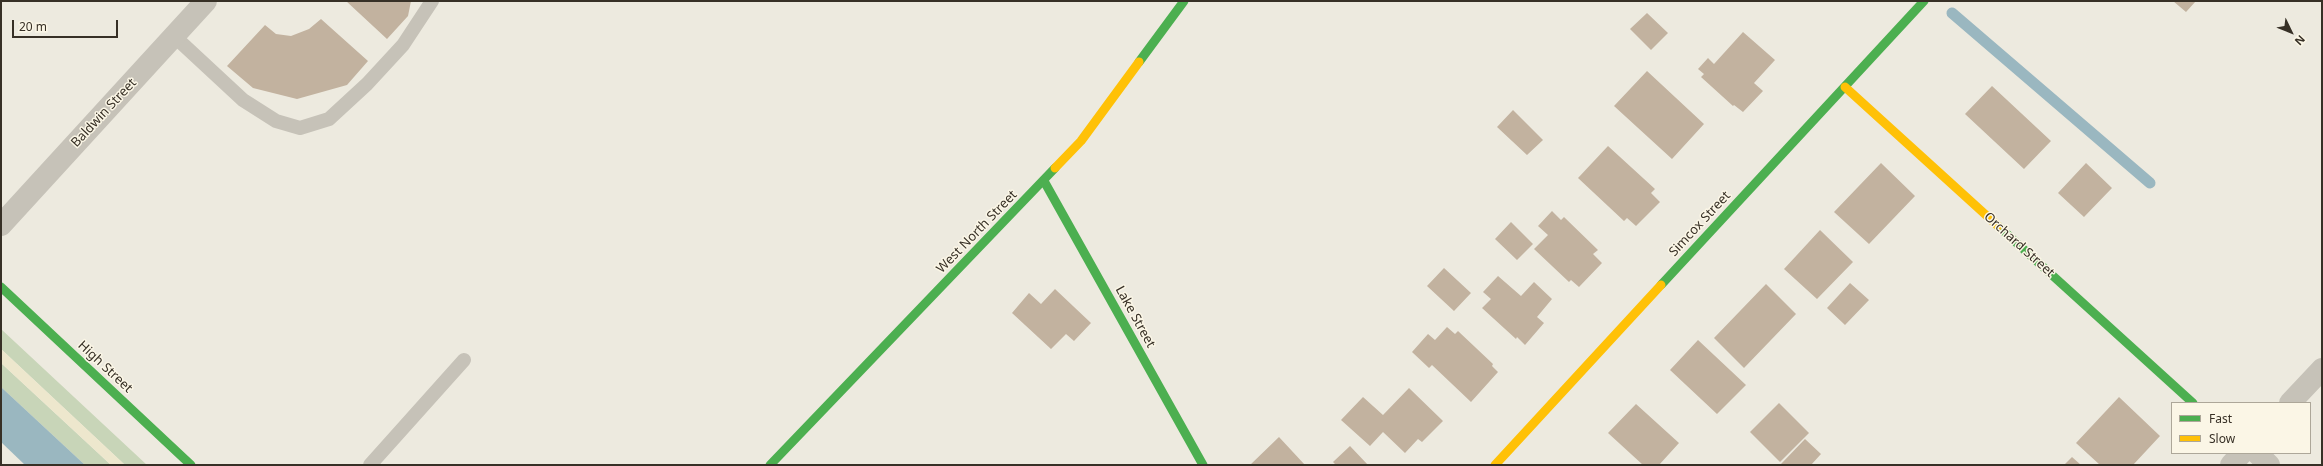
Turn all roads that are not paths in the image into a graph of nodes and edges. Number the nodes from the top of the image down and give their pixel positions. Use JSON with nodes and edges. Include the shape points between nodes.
{"nodes":[{"id":1,"x":206,"y":1,"type":"edge"},
{"id":2,"x":432,"y":1,"type":"edge"},
{"id":3,"x":1184,"y":1,"type":"edge"},
{"id":4,"x":1924,"y":1,"type":"edge"},
{"id":5,"x":174,"y":36,"type":"junction"},
{"id":6,"x":1845,"y":87,"type":"junction"},
{"id":7,"x":1044,"y":181,"type":"junction"},
{"id":8,"x":1,"y":225,"type":"edge"},
{"id":9,"x":1,"y":287,"type":"edge"},
{"id":10,"x":464,"y":360,"type":"dead end"},
{"id":11,"x":2322,"y":369,"type":"edge"},
{"id":12,"x":2193,"y":402,"type":"edge"},
{"id":13,"x":2291,"y":402,"type":"edge"},
{"id":14,"x":2241,"y":454,"type":"edge"},
{"id":15,"x":2258,"y":454,"type":"edge"},
{"id":16,"x":191,"y":465,"type":"edge"},
{"id":17,"x":370,"y":465,"type":"edge"},
{"id":18,"x":770,"y":465,"type":"edge"},
{"id":19,"x":1203,"y":465,"type":"edge"},
{"id":20,"x":1495,"y":465,"type":"edge"},
{"id":21,"x":2231,"y":465,"type":"edge"},
{"id":22,"x":2269,"y":465,"type":"edge"}],
"edges":[{"from":1,"to":5,"type":"street","name":"Baldwin Street"},
{"from":2,"to":5,"type":"lane","via":[[403,45],[367,84],[329,119],[300,128],[276,121],[243,100]]},
{"from":3,"to":7,"type":"street","name":"West North Street","via":[[1081,141]]},
{"from":4,"to":6,"type":"street","name":"Simcox Street"},
{"from":5,"to":8,"type":"street","name":"Baldwin Street"},
{"from":6,"to":12,"type":"street","name":"Orchard Street"},
{"from":6,"to":20,"type":"street","name":"Simcox Street"},
{"from":7,"to":18,"type":"street","name":"West North Street"},
{"from":7,"to":19,"type":"street","name":"Lake Street"},
{"from":9,"to":16,"type":"street","name":"High Street"},
{"from":10,"to":17,"type":"lane"},
{"from":11,"to":13,"type":"street"},
{"from":14,"to":21,"type":"street"},
{"from":15,"to":22,"type":"street"}]}
